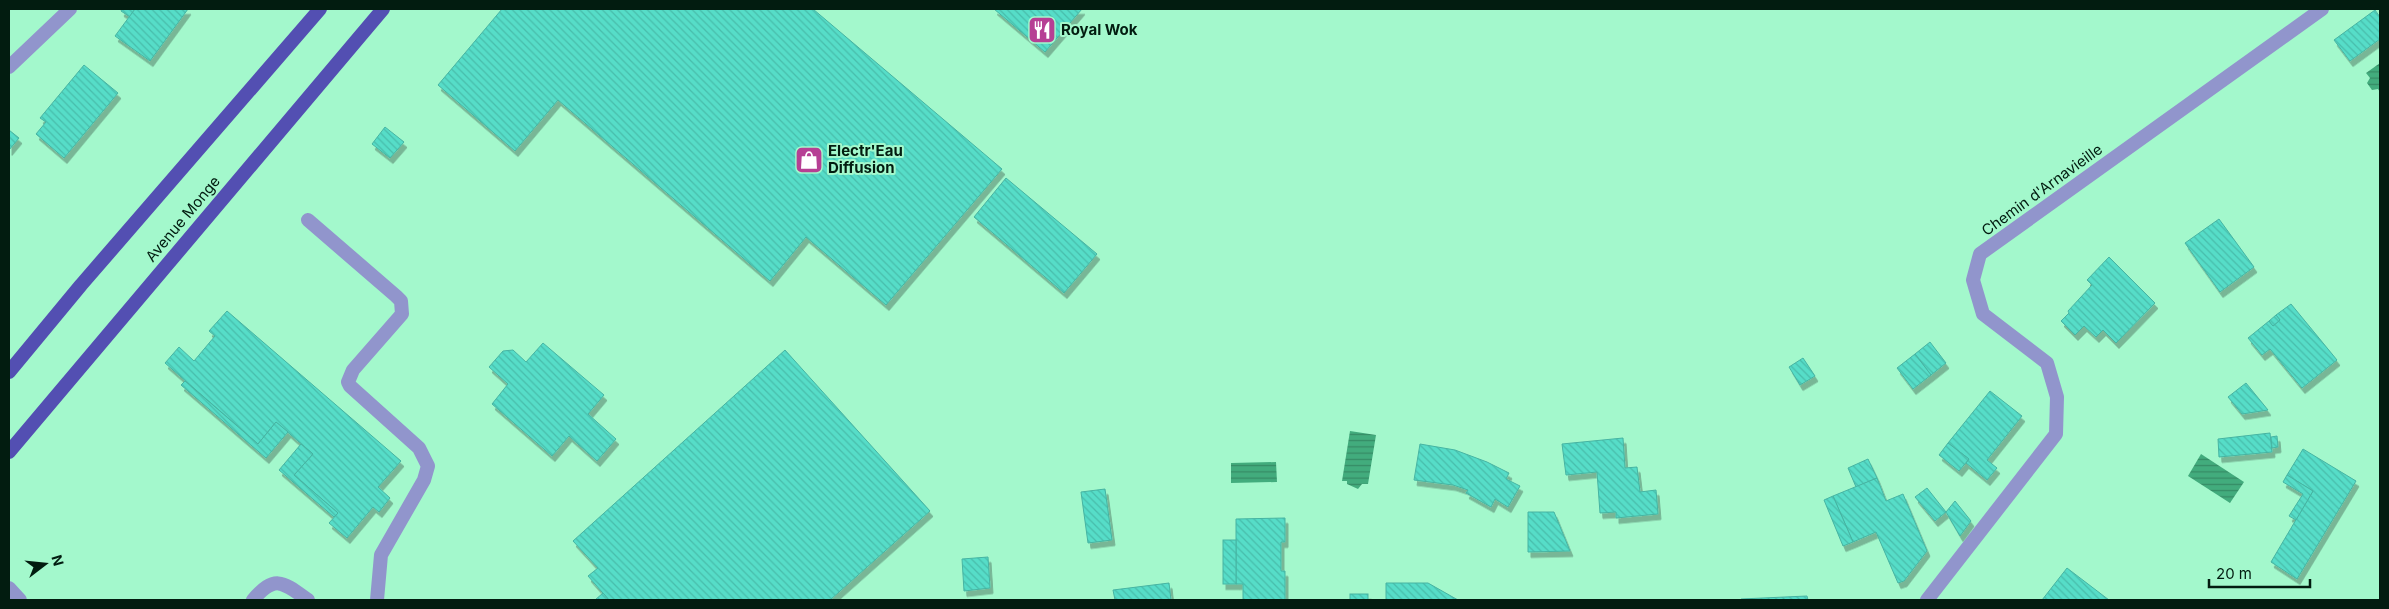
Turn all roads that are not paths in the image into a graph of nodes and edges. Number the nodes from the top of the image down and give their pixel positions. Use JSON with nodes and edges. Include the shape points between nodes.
{"nodes":[{"id":1,"x":70,"y":9,"type":"edge"},
{"id":2,"x":320,"y":9,"type":"edge"},
{"id":3,"x":383,"y":9,"type":"edge"},
{"id":4,"x":2322,"y":9,"type":"edge"},
{"id":5,"x":9,"y":68,"type":"edge"},
{"id":6,"x":308,"y":220,"type":"dead end"},
{"id":7,"x":9,"y":372,"type":"edge"},
{"id":8,"x":9,"y":452,"type":"edge"},
{"id":9,"x":9,"y":588,"type":"edge"},
{"id":10,"x":20,"y":600,"type":"edge"},
{"id":11,"x":253,"y":600,"type":"edge"},
{"id":12,"x":308,"y":600,"type":"edge"},
{"id":13,"x":377,"y":600,"type":"edge"},
{"id":14,"x":1927,"y":600,"type":"edge"}],
"edges":[{"from":1,"to":5,"type":"street"},
{"from":2,"to":7,"type":"main road"},
{"from":3,"to":8,"type":"main road","name":"Avenue Monge"},
{"from":4,"to":14,"type":"street","name":"Chemin d'Arnavieille","via":[[1980,254],[1973,280],[1983,314],[2047,363],[2057,397],[2056,434]]},
{"from":6,"to":13,"type":"street","via":[[396,296],[402,307],[402,314],[353,370],[348,382],[419,448],[428,466],[424,480],[381,555]]},
{"from":9,"to":10,"type":"street"},
{"from":11,"to":12,"type":"street","via":[[275,582]]}]}
